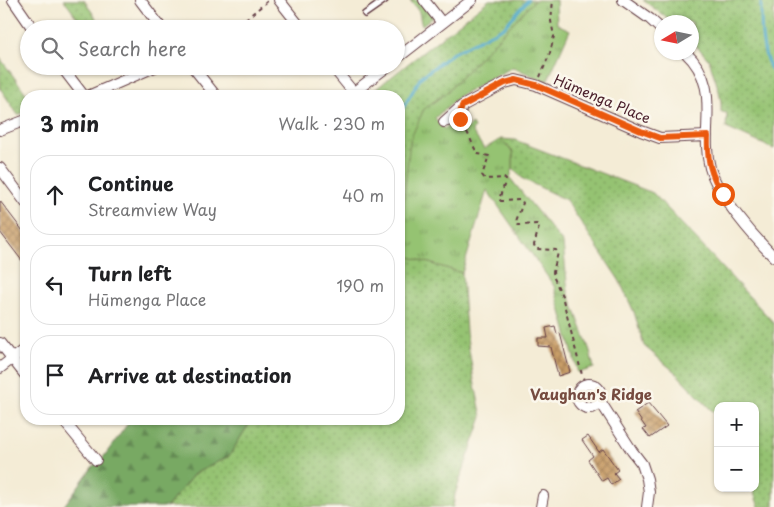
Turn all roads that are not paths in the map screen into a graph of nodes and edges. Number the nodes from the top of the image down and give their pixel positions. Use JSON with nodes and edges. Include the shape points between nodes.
{"nodes":[{"id":1,"x":13,"y":0,"type":"edge"},
{"id":2,"x":140,"y":0,"type":"edge"},
{"id":3,"x":279,"y":0,"type":"edge"},
{"id":4,"x":385,"y":0,"type":"edge"},
{"id":5,"x":424,"y":0,"type":"edge"},
{"id":6,"x":472,"y":0,"type":"edge"},
{"id":7,"x":623,"y":0,"type":"edge"},
{"id":8,"x":365,"y":14,"type":"dead end"},
{"id":9,"x":27,"y":20,"type":"edge"},
{"id":10,"x":155,"y":20,"type":"edge"},
{"id":11,"x":295,"y":20,"type":"edge"},
{"id":12,"x":442,"y":23,"type":"junction"},
{"id":13,"x":654,"y":23,"type":"edge"},
{"id":14,"x":405,"y":52,"type":"edge"},
{"id":15,"x":694,"y":60,"type":"edge"},
{"id":16,"x":68,"y":75,"type":"edge"},
{"id":17,"x":136,"y":75,"type":"edge"},
{"id":18,"x":199,"y":75,"type":"edge"},
{"id":19,"x":338,"y":75,"type":"edge"},
{"id":20,"x":377,"y":75,"type":"edge"},
{"id":21,"x":81,"y":90,"type":"edge"},
{"id":22,"x":100,"y":90,"type":"edge"},
{"id":23,"x":211,"y":90,"type":"edge"},
{"id":24,"x":349,"y":90,"type":"edge"},
{"id":25,"x":358,"y":90,"type":"edge"},
{"id":26,"x":462,"y":106,"type":"junction"},
{"id":27,"x":20,"y":122,"type":"edge"},
{"id":28,"x":0,"y":130,"type":"edge"},
{"id":29,"x":708,"y":136,"type":"junction"},
{"id":30,"x":0,"y":168,"type":"edge"},
{"id":31,"x":20,"y":195,"type":"edge"},
{"id":32,"x":774,"y":258,"type":"edge"},
{"id":33,"x":0,"y":343,"type":"edge"},
{"id":34,"x":20,"y":352,"type":"edge"},
{"id":35,"x":12,"y":358,"type":"junction"},
{"id":36,"x":0,"y":368,"type":"edge"},
{"id":37,"x":20,"y":368,"type":"edge"},
{"id":38,"x":600,"y":401,"type":"junction"},
{"id":39,"x":67,"y":425,"type":"edge"},
{"id":40,"x":96,"y":460,"type":"dead end"},
{"id":41,"x":543,"y":496,"type":"dead end"},
{"id":42,"x":541,"y":507,"type":"edge"},
{"id":43,"x":647,"y":507,"type":"edge"}],
"edges":[{"from":1,"to":9,"type":"street"},
{"from":2,"to":10,"type":"street"},
{"from":3,"to":11,"type":"street"},
{"from":4,"to":8,"type":"lane"},
{"from":5,"to":12,"type":"street"},
{"from":6,"to":12,"type":"street"},
{"from":7,"to":13,"type":"street"},
{"from":12,"to":14,"type":"street"},
{"from":15,"to":29,"type":"street","via":[[704,80],[708,98]]},
{"from":16,"to":21,"type":"street"},
{"from":17,"to":22,"type":"street"},
{"from":18,"to":23,"type":"street"},
{"from":19,"to":24,"type":"street"},
{"from":20,"to":25,"type":"street"},
{"from":26,"to":26,"type":"street","name":"Hūmenga Place","via":[[444,122],[452,119],[462,125]]},
{"from":26,"to":29,"type":"street","name":"Hūmenga Place","via":[[516,80],[536,85],[660,138]]},
{"from":27,"to":28,"type":"street"},
{"from":29,"to":32,"type":"street","via":[[707,153],[717,185]]},
{"from":30,"to":31,"type":"street"},
{"from":33,"to":35,"type":"street"},
{"from":34,"to":35,"type":"street"},
{"from":35,"to":36,"type":"street"},
{"from":35,"to":37,"type":"street"},
{"from":38,"to":38,"type":"street","via":[[597,387],[590,384],[578,392],[578,400],[587,408]]},
{"from":38,"to":43,"type":"street","via":[[642,464],[648,479]]},
{"from":39,"to":40,"type":"street"},
{"from":41,"to":42,"type":"street"}]}
